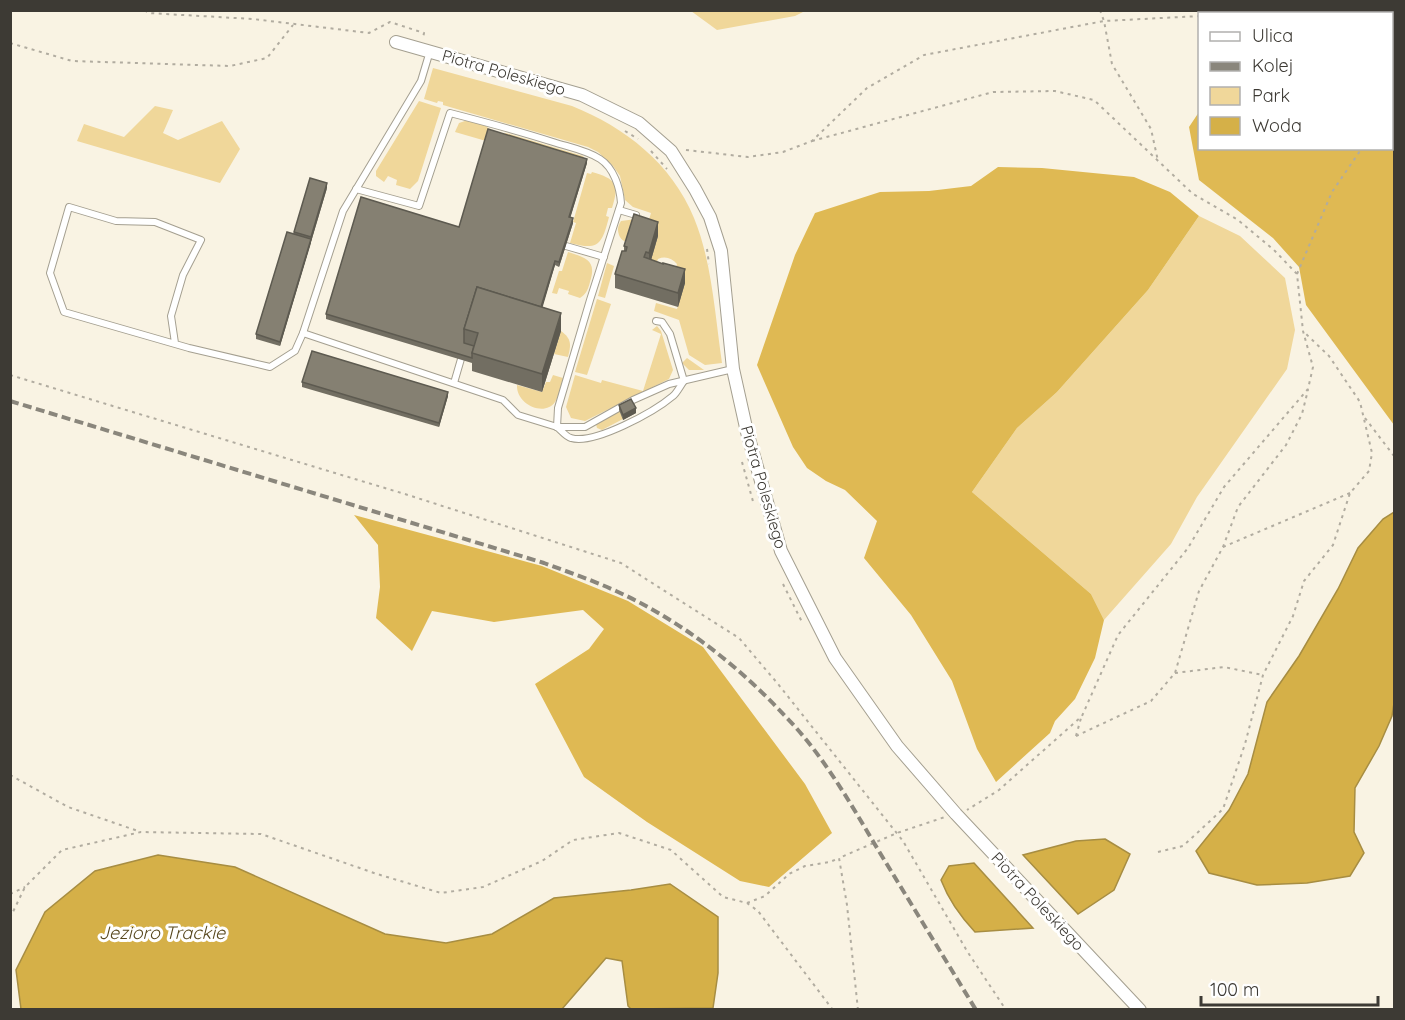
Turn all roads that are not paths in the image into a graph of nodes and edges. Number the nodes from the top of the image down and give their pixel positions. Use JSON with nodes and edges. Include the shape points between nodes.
{"nodes":[{"id":1,"x":396,"y":42,"type":"dead end"},
{"id":2,"x":426,"y":46,"type":"junction"},
{"id":3,"x":356,"y":189,"type":"junction"},
{"id":4,"x":619,"y":210,"type":"junction"},
{"id":5,"x":636,"y":215,"type":"edge"},
{"id":6,"x":566,"y":246,"type":"edge"},
{"id":7,"x":604,"y":257,"type":"junction"},
{"id":8,"x":656,"y":321,"type":"dead end"},
{"id":9,"x":303,"y":333,"type":"junction"},
{"id":10,"x":175,"y":343,"type":"junction"},
{"id":11,"x":461,"y":359,"type":"edge"},
{"id":12,"x":733,"y":369,"type":"junction"},
{"id":13,"x":684,"y":381,"type":"junction"},
{"id":14,"x":454,"y":383,"type":"junction"},
{"id":15,"x":556,"y":427,"type":"junction"},
{"id":16,"x":1140,"y":1010,"type":"edge"}],
"edges":[{"from":1,"to":2,"type":"street","name":"Piotra Poleskiego"},
{"from":2,"to":3,"type":"lane","via":[[421,81]]},
{"from":2,"to":12,"type":"street","name":"Piotra Poleskiego","via":[[582,95],[639,123],[671,151],[710,217],[721,251]]},
{"from":3,"to":4,"type":"lane","via":[[419,206],[450,113],[602,160],[620,190]]},
{"from":3,"to":9,"type":"lane","via":[[343,211]]},
{"from":4,"to":5,"type":"lane"},
{"from":4,"to":7,"type":"lane"},
{"from":6,"to":7,"type":"lane"},
{"from":7,"to":15,"type":"lane","via":[[558,408]]},
{"from":8,"to":13,"type":"lane","via":[[662,322],[670,334]]},
{"from":9,"to":10,"type":"lane","via":[[295,351],[270,367]]},
{"from":9,"to":14,"type":"lane"},
{"from":10,"to":10,"type":"lane","via":[[64,312],[50,273],[69,207],[116,221],[155,222],[201,240],[183,275],[171,316]]},
{"from":11,"to":14,"type":"lane"},
{"from":12,"to":13,"type":"lane"},
{"from":12,"to":16,"type":"street","name":"Piotra Poleskiego","via":[[781,551],[835,658],[950,818]]},
{"from":13,"to":15,"type":"lane","via":[[633,400],[585,427]]},
{"from":13,"to":15,"type":"lane","via":[[674,396],[603,435],[588,440],[570,438]]},
{"from":14,"to":15,"type":"lane","via":[[503,400],[518,415]]}]}
